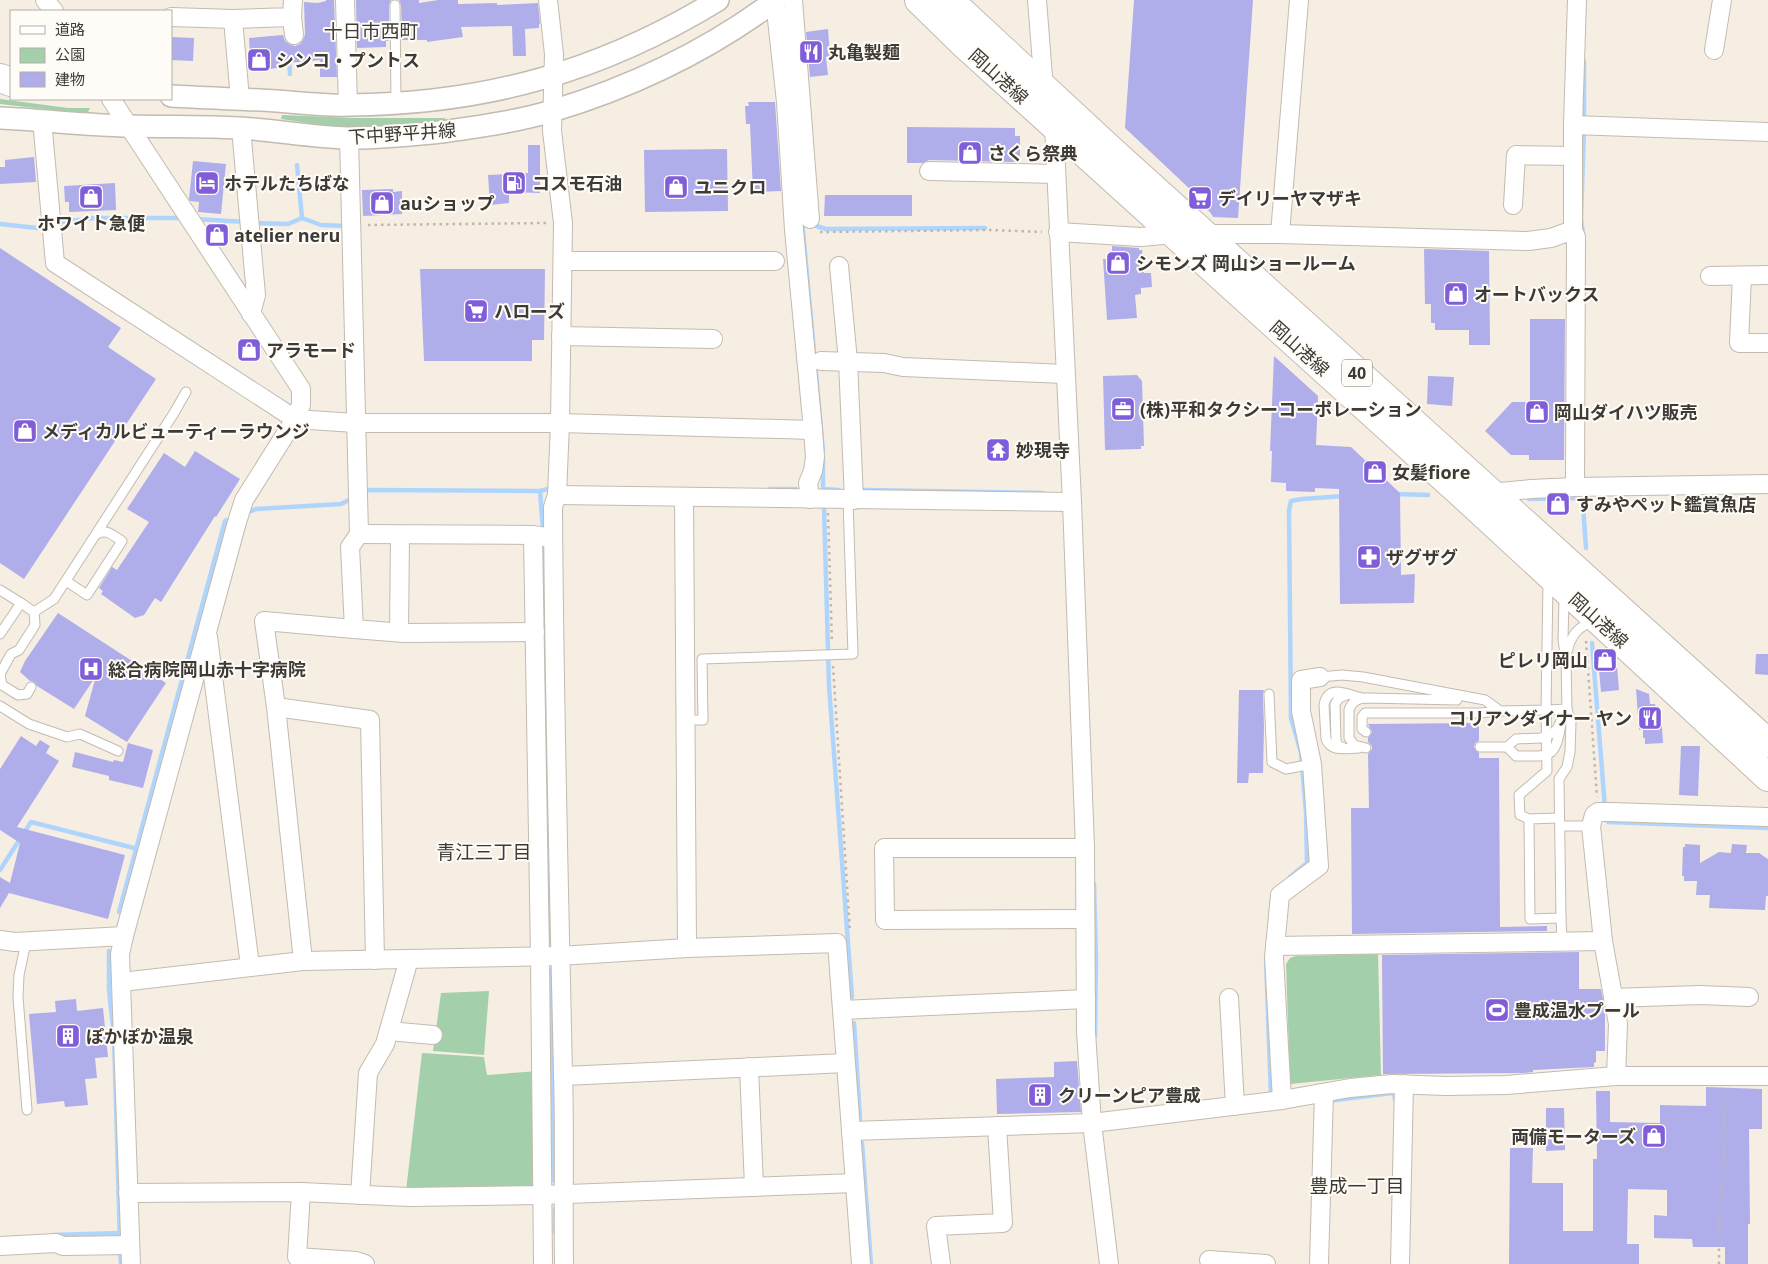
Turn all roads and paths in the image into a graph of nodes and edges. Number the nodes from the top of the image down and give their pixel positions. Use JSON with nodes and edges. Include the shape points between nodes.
{"nodes":[{"id":1,"x":45,"y":0,"type":"edge"},
{"id":2,"x":345,"y":0,"type":"edge"},
{"id":3,"x":548,"y":0,"type":"edge"},
{"id":4,"x":718,"y":0,"type":"edge"},
{"id":5,"x":781,"y":0,"type":"edge"},
{"id":6,"x":919,"y":0,"type":"edge"},
{"id":7,"x":949,"y":0,"type":"edge"},
{"id":8,"x":1037,"y":0,"type":"edge"},
{"id":9,"x":1300,"y":0,"type":"edge"},
{"id":10,"x":1577,"y":0,"type":"edge"},
{"id":11,"x":1722,"y":0,"type":"edge"},
{"id":12,"x":395,"y":5,"type":"dead end"},
{"id":13,"x":53,"y":10,"type":"edge"},
{"id":14,"x":289,"y":13,"type":"edge"},
{"id":15,"x":172,"y":17,"type":"edge"},
{"id":16,"x":233,"y":18,"type":"junction"},
{"id":17,"x":294,"y":35,"type":"dead end"},
{"id":18,"x":1714,"y":50,"type":"dead end"},
{"id":19,"x":554,"y":76,"type":"junction"},
{"id":20,"x":1044,"y":89,"type":"junction"},
{"id":21,"x":172,"y":96,"type":"edge"},
{"id":22,"x":240,"y":99,"type":"junction"},
{"id":23,"x":112,"y":100,"type":"edge"},
{"id":24,"x":396,"y":103,"type":"junction"},
{"id":25,"x":348,"y":106,"type":"junction"},
{"id":26,"x":552,"y":111,"type":"junction"},
{"id":27,"x":0,"y":118,"type":"edge"},
{"id":28,"x":42,"y":120,"type":"junction"},
{"id":29,"x":1054,"y":125,"type":"junction"},
{"id":30,"x":1581,"y":125,"type":"junction"},
{"id":31,"x":128,"y":126,"type":"junction"},
{"id":32,"x":241,"y":128,"type":"junction"},
{"id":33,"x":1768,"y":132,"type":"edge"},
{"id":34,"x":349,"y":138,"type":"junction"},
{"id":35,"x":1573,"y":156,"type":"junction"},
{"id":36,"x":929,"y":171,"type":"dead end"},
{"id":37,"x":1056,"y":174,"type":"junction"},
{"id":38,"x":1513,"y":205,"type":"dead end"},
{"id":39,"x":563,"y":223,"type":"junction"},
{"id":40,"x":812,"y":225,"type":"joint"},
{"id":41,"x":351,"y":226,"type":"junction"},
{"id":42,"x":1573,"y":230,"type":"junction"},
{"id":43,"x":1058,"y":232,"type":"junction"},
{"id":44,"x":1174,"y":234,"type":"junction"},
{"id":45,"x":1205,"y":234,"type":"junction"},
{"id":46,"x":1280,"y":234,"type":"junction"},
{"id":47,"x":563,"y":261,"type":"junction"},
{"id":48,"x":775,"y":261,"type":"dead end"},
{"id":49,"x":839,"y":266,"type":"dead end"},
{"id":50,"x":1768,"y":275,"type":"edge"},
{"id":51,"x":1710,"y":276,"type":"dead end"},
{"id":52,"x":1742,"y":276,"type":"junction"},
{"id":53,"x":251,"y":314,"type":"junction"},
{"id":54,"x":561,"y":336,"type":"junction"},
{"id":55,"x":713,"y":339,"type":"dead end"},
{"id":56,"x":1768,"y":343,"type":"edge"},
{"id":57,"x":821,"y":361,"type":"dead end"},
{"id":58,"x":848,"y":361,"type":"junction"},
{"id":59,"x":1065,"y":374,"type":"junction"},
{"id":60,"x":186,"y":392,"type":"dead end"},
{"id":61,"x":295,"y":419,"type":"junction"},
{"id":62,"x":355,"y":423,"type":"junction"},
{"id":63,"x":560,"y":423,"type":"junction"},
{"id":64,"x":813,"y":430,"type":"junction"},
{"id":65,"x":1768,"y":484,"type":"edge"},
{"id":66,"x":1575,"y":487,"type":"junction"},
{"id":67,"x":557,"y":495,"type":"junction"},
{"id":68,"x":684,"y":497,"type":"junction"},
{"id":69,"x":810,"y":499,"type":"junction"},
{"id":70,"x":1482,"y":499,"type":"junction"},
{"id":71,"x":828,"y":500,"type":"junction"},
{"id":72,"x":851,"y":500,"type":"junction"},
{"id":73,"x":1072,"y":502,"type":"junction"},
{"id":74,"x":97,"y":534,"type":"junction"},
{"id":75,"x":359,"y":534,"type":"junction"},
{"id":76,"x":400,"y":535,"type":"junction"},
{"id":77,"x":533,"y":535,"type":"junction"},
{"id":78,"x":553,"y":538,"type":"junction"},
{"id":79,"x":1562,"y":576,"type":"junction"},
{"id":80,"x":66,"y":581,"type":"junction"},
{"id":81,"x":0,"y":590,"type":"edge"},
{"id":82,"x":21,"y":603,"type":"junction"},
{"id":83,"x":34,"y":612,"type":"junction"},
{"id":84,"x":1592,"y":628,"type":"junction"},
{"id":85,"x":207,"y":629,"type":"junction"},
{"id":86,"x":354,"y":629,"type":"junction"},
{"id":87,"x":399,"y":632,"type":"junction"},
{"id":88,"x":535,"y":632,"type":"junction"},
{"id":89,"x":0,"y":634,"type":"edge"},
{"id":90,"x":830,"y":655,"type":"junction"},
{"id":91,"x":1566,"y":659,"type":"junction"},
{"id":92,"x":0,"y":674,"type":"edge"},
{"id":93,"x":1320,"y":677,"type":"joint"},
{"id":94,"x":31,"y":687,"type":"dead end"},
{"id":95,"x":1269,"y":694,"type":"dead end"},
{"id":96,"x":1362,"y":698,"type":"junction"},
{"id":97,"x":1485,"y":700,"type":"junction"},
{"id":98,"x":0,"y":706,"type":"edge"},
{"id":99,"x":276,"y":708,"type":"junction"},
{"id":100,"x":1567,"y":709,"type":"junction"},
{"id":101,"x":1546,"y":710,"type":"junction"},
{"id":102,"x":1500,"y":711,"type":"junction"},
{"id":103,"x":685,"y":720,"type":"junction"},
{"id":104,"x":1561,"y":722,"type":"junction"},
{"id":105,"x":1366,"y":732,"type":"dead end"},
{"id":106,"x":1546,"y":736,"type":"junction"},
{"id":107,"x":1768,"y":743,"type":"edge"},
{"id":108,"x":1480,"y":747,"type":"dead end"},
{"id":109,"x":1507,"y":747,"type":"junction"},
{"id":110,"x":118,"y":751,"type":"dead end"},
{"id":111,"x":1547,"y":754,"type":"junction"},
{"id":112,"x":1306,"y":765,"type":"junction"},
{"id":113,"x":1768,"y":777,"type":"edge"},
{"id":114,"x":1600,"y":816,"type":"junction"},
{"id":115,"x":1768,"y":817,"type":"edge"},
{"id":116,"x":1529,"y":819,"type":"junction"},
{"id":117,"x":1559,"y":822,"type":"junction"},
{"id":118,"x":1085,"y":848,"type":"junction"},
{"id":119,"x":1561,"y":918,"type":"junction"},
{"id":120,"x":1085,"y":919,"type":"junction"},
{"id":121,"x":124,"y":936,"type":"junction"},
{"id":122,"x":851,"y":939,"type":"dead end"},
{"id":123,"x":0,"y":940,"type":"edge"},
{"id":124,"x":1603,"y":941,"type":"junction"},
{"id":125,"x":26,"y":942,"type":"junction"},
{"id":126,"x":1562,"y":942,"type":"junction"},
{"id":127,"x":1275,"y":946,"type":"junction"},
{"id":128,"x":687,"y":948,"type":"junction"},
{"id":129,"x":540,"y":956,"type":"junction"},
{"id":130,"x":559,"y":956,"type":"junction"},
{"id":131,"x":409,"y":959,"type":"junction"},
{"id":132,"x":375,"y":960,"type":"junction"},
{"id":133,"x":303,"y":961,"type":"junction"},
{"id":134,"x":250,"y":966,"type":"junction"},
{"id":135,"x":122,"y":982,"type":"junction"},
{"id":136,"x":1749,"y":997,"type":"dead end"},
{"id":137,"x":1229,"y":998,"type":"dead end"},
{"id":138,"x":1613,"y":998,"type":"junction"},
{"id":139,"x":1086,"y":999,"type":"junction"},
{"id":140,"x":842,"y":1010,"type":"junction"},
{"id":141,"x":389,"y":1031,"type":"junction"},
{"id":142,"x":433,"y":1035,"type":"dead end"},
{"id":143,"x":846,"y":1063,"type":"junction"},
{"id":144,"x":749,"y":1067,"type":"junction"},
{"id":145,"x":564,"y":1076,"type":"junction"},
{"id":146,"x":1616,"y":1076,"type":"junction"},
{"id":147,"x":1724,"y":1076,"type":"junction"},
{"id":148,"x":1768,"y":1076,"type":"edge"},
{"id":149,"x":1404,"y":1084,"type":"junction"},
{"id":150,"x":1323,"y":1098,"type":"junction"},
{"id":151,"x":1275,"y":1101,"type":"junction"},
{"id":152,"x":1235,"y":1106,"type":"junction"},
{"id":153,"x":26,"y":1110,"type":"dead end"},
{"id":154,"x":1098,"y":1122,"type":"junction"},
{"id":155,"x":997,"y":1126,"type":"junction"},
{"id":156,"x":850,"y":1131,"type":"junction"},
{"id":157,"x":855,"y":1183,"type":"junction"},
{"id":158,"x":754,"y":1187,"type":"junction"},
{"id":159,"x":301,"y":1192,"type":"junction"},
{"id":160,"x":128,"y":1193,"type":"junction"},
{"id":161,"x":563,"y":1194,"type":"junction"},
{"id":162,"x":360,"y":1195,"type":"junction"},
{"id":163,"x":542,"y":1195,"type":"junction"},
{"id":164,"x":124,"y":1245,"type":"junction"},
{"id":165,"x":0,"y":1246,"type":"edge"},
{"id":166,"x":1210,"y":1260,"type":"dead end"},
{"id":167,"x":130,"y":1264,"type":"edge"},
{"id":168,"x":365,"y":1264,"type":"edge"},
{"id":169,"x":543,"y":1264,"type":"edge"},
{"id":170,"x":564,"y":1264,"type":"edge"},
{"id":171,"x":861,"y":1264,"type":"edge"},
{"id":172,"x":941,"y":1264,"type":"edge"},
{"id":173,"x":1109,"y":1264,"type":"edge"},
{"id":174,"x":1266,"y":1264,"type":"edge"},
{"id":175,"x":1319,"y":1264,"type":"edge"},
{"id":176,"x":1400,"y":1264,"type":"edge"},
{"id":177,"x":1720,"y":1264,"type":"edge"}],
"edges":[{"from":1,"to":13,"type":"street"},
{"from":2,"to":25,"type":"street"},
{"from":3,"to":19,"type":"street"},
{"from":4,"to":19,"type":"street","name":"下中野平井線","via":[[638,44]]},
{"from":5,"to":26,"type":"street","name":"下中野平井線","via":[[664,68]]},
{"from":5,"to":40,"type":"street"},
{"from":5,"to":64,"type":"street","via":[[794,230]]},
{"from":6,"to":29,"type":"main road","name":"岡山港線","number":"40"},
{"from":7,"to":20,"type":"main road","name":"岡山港線","number":"40"},
{"from":8,"to":20,"type":"street"},
{"from":9,"to":46,"type":"street"},
{"from":10,"to":30,"type":"street"},
{"from":11,"to":18,"type":"street"},
{"from":12,"to":24,"type":"lane"},
{"from":14,"to":16,"type":"street"},
{"from":14,"to":17,"type":"street"},
{"from":15,"to":16,"type":"street"},
{"from":16,"to":22,"type":"street"},
{"from":19,"to":24,"type":"street","name":"下中野平井線","via":[[478,94]]},
{"from":19,"to":26,"type":"street"},
{"from":20,"to":45,"type":"main road","name":"岡山港線","number":"40"},
{"from":21,"to":22,"type":"street","name":"下中野平井線"},
{"from":22,"to":25,"type":"street","name":"下中野平井線"},
{"from":23,"to":31,"type":"street"},
{"from":24,"to":25,"type":"street","name":"下中野平井線"},
{"from":26,"to":34,"type":"street","name":"下中野平井線","via":[[456,130]]},
{"from":26,"to":39,"type":"street"},
{"from":27,"to":28,"type":"street","name":"下中野平井線"},
{"from":28,"to":31,"type":"street","name":"下中野平井線"},
{"from":28,"to":61,"type":"street","via":[[55,263]]},
{"from":29,"to":37,"type":"street"},
{"from":29,"to":44,"type":"main road","name":"岡山港線","number":"40"},
{"from":30,"to":33,"type":"street"},
{"from":30,"to":35,"type":"street"},
{"from":31,"to":32,"type":"street","name":"下中野平井線"},
{"from":31,"to":53,"type":"street"},
{"from":32,"to":34,"type":"street","name":"下中野平井線"},
{"from":32,"to":53,"type":"street","via":[[256,295]]},
{"from":34,"to":41,"type":"street"},
{"from":35,"to":38,"type":"street","via":[[1516,156]]},
{"from":35,"to":42,"type":"street"},
{"from":36,"to":37,"type":"street"},
{"from":37,"to":43,"type":"street"},
{"from":39,"to":41,"type":"path"},
{"from":39,"to":47,"type":"street"},
{"from":40,"to":43,"type":"path"},
{"from":41,"to":62,"type":"street"},
{"from":42,"to":46,"type":"street","via":[[1551,238],[1528,241]]},
{"from":42,"to":66,"type":"street","via":[[1576,238]]},
{"from":43,"to":44,"type":"street","via":[[1141,236]]},
{"from":43,"to":59,"type":"street"},
{"from":44,"to":45,"type":"street"},
{"from":44,"to":70,"type":"main road","name":"岡山港線","number":"40"},
{"from":45,"to":46,"type":"street"},
{"from":45,"to":70,"type":"main road","name":"岡山港線","number":"40"},
{"from":47,"to":48,"type":"street"},
{"from":47,"to":54,"type":"street"},
{"from":49,"to":58,"type":"street"},
{"from":50,"to":52,"type":"street"},
{"from":51,"to":52,"type":"street"},
{"from":52,"to":56,"type":"street","via":[[1739,343]]},
{"from":53,"to":61,"type":"street","via":[[301,389],[301,405]]},
{"from":54,"to":55,"type":"street"},
{"from":54,"to":63,"type":"street"},
{"from":57,"to":58,"type":"street"},
{"from":58,"to":59,"type":"street","via":[[903,367]]},
{"from":58,"to":72,"type":"street"},
{"from":59,"to":73,"type":"street"},
{"from":60,"to":74,"type":"lane"},
{"from":61,"to":62,"type":"street"},
{"from":61,"to":85,"type":"street","via":[[244,500]]},
{"from":62,"to":63,"type":"street"},
{"from":62,"to":75,"type":"street"},
{"from":63,"to":64,"type":"street"},
{"from":63,"to":67,"type":"street"},
{"from":64,"to":69,"type":"street","via":[[815,457],[808,483]]},
{"from":65,"to":66,"type":"street"},
{"from":66,"to":70,"type":"street","via":[[1531,488]]},
{"from":67,"to":68,"type":"street"},
{"from":67,"to":78,"type":"street","via":[[553,507]]},
{"from":68,"to":69,"type":"street"},
{"from":68,"to":103,"type":"street"},
{"from":69,"to":71,"type":"street"},
{"from":70,"to":79,"type":"main road","name":"岡山港線","number":"40"},
{"from":71,"to":72,"type":"street"},
{"from":71,"to":90,"type":"path"},
{"from":72,"to":73,"type":"street"},
{"from":72,"to":90,"type":"lane","via":[[853,654]]},
{"from":73,"to":118,"type":"street"},
{"from":74,"to":80,"type":"lane"},
{"from":74,"to":80,"type":"lane","via":[[107,531],[122,541],[87,595]]},
{"from":75,"to":76,"type":"street"},
{"from":75,"to":86,"type":"street","via":[[350,547]]},
{"from":76,"to":77,"type":"street"},
{"from":76,"to":87,"type":"street"},
{"from":77,"to":78,"type":"street"},
{"from":77,"to":88,"type":"street"},
{"from":78,"to":130,"type":"street"},
{"from":79,"to":84,"type":"main road","name":"岡山港線","number":"40"},
{"from":79,"to":91,"type":"lane"},
{"from":79,"to":101,"type":"lane","via":[[1548,584]]},
{"from":79,"to":107,"type":"main road","name":"岡山港線","number":"40"},
{"from":80,"to":83,"type":"lane","via":[[54,599]]},
{"from":81,"to":82,"type":"lane"},
{"from":82,"to":83,"type":"lane"},
{"from":82,"to":89,"type":"lane"},
{"from":83,"to":92,"type":"lane","via":[[35,625],[19,650],[11,654]]},
{"from":84,"to":91,"type":"lane","via":[[1585,624],[1574,634]]},
{"from":84,"to":113,"type":"main road","name":"岡山港線","number":"40"},
{"from":84,"to":114,"type":"path"},
{"from":85,"to":121,"type":"street"},
{"from":85,"to":134,"type":"street"},
{"from":86,"to":87,"type":"street"},
{"from":86,"to":99,"type":"street","via":[[264,621]]},
{"from":87,"to":88,"type":"street"},
{"from":88,"to":129,"type":"street"},
{"from":90,"to":103,"type":"lane","via":[[702,659],[703,720]]},
{"from":90,"to":122,"type":"path"},
{"from":91,"to":100,"type":"lane"},
{"from":92,"to":94,"type":"lane","via":[[2,685],[18,695],[26,694]]},
{"from":93,"to":97,"type":"lane","via":[[1363,677]]},
{"from":93,"to":112,"type":"street","via":[[1301,680]]},
{"from":95,"to":112,"type":"lane","via":[[1272,762],[1286,769]]},
{"from":96,"to":96,"type":"lane","via":[[1350,706],[1348,714],[1349,738],[1354,745],[1363,748],[1333,748],[1327,742],[1324,705],[1327,696],[1340,691]]},
{"from":96,"to":97,"type":"lane"},
{"from":97,"to":102,"type":"lane"},
{"from":98,"to":110,"type":"lane","via":[[28,724],[67,737],[80,734]]},
{"from":99,"to":132,"type":"street","via":[[370,720]]},
{"from":99,"to":133,"type":"street"},
{"from":100,"to":101,"type":"lane"},
{"from":100,"to":104,"type":"lane"},
{"from":100,"to":117,"type":"lane","via":[[1571,722],[1570,752],[1567,767],[1559,779]]},
{"from":101,"to":102,"type":"lane"},
{"from":101,"to":106,"type":"lane"},
{"from":102,"to":105,"type":"lane","via":[[1366,713],[1362,717],[1362,729]]},
{"from":103,"to":128,"type":"street"},
{"from":104,"to":106,"type":"lane","via":[[1554,733]]},
{"from":104,"to":111,"type":"lane","via":[[1555,749]]},
{"from":106,"to":109,"type":"lane","via":[[1516,739]]},
{"from":106,"to":111,"type":"lane"},
{"from":108,"to":109,"type":"lane"},
{"from":109,"to":111,"type":"lane","via":[[1516,756]]},
{"from":111,"to":116,"type":"lane","via":[[1547,771],[1519,796],[1520,815]]},
{"from":112,"to":127,"type":"street","via":[[1318,866],[1280,895]]},
{"from":114,"to":115,"type":"street"},
{"from":114,"to":117,"type":"lane"},
{"from":114,"to":124,"type":"street"},
{"from":116,"to":117,"type":"lane"},
{"from":116,"to":119,"type":"lane","via":[[1530,919]]},
{"from":117,"to":119,"type":"lane"},
{"from":118,"to":120,"type":"street"},
{"from":118,"to":120,"type":"street","via":[[884,848],[885,920]]},
{"from":119,"to":126,"type":"lane"},
{"from":120,"to":139,"type":"street"},
{"from":121,"to":125,"type":"street"},
{"from":121,"to":135,"type":"street","via":[[120,954]]},
{"from":123,"to":125,"type":"street"},
{"from":124,"to":126,"type":"street"},
{"from":124,"to":138,"type":"street"},
{"from":125,"to":153,"type":"lane","via":[[18,997]]},
{"from":126,"to":127,"type":"street"},
{"from":127,"to":151,"type":"street"},
{"from":128,"to":130,"type":"street"},
{"from":128,"to":140,"type":"street","via":[[837,943]]},
{"from":129,"to":130,"type":"street"},
{"from":129,"to":131,"type":"street"},
{"from":129,"to":163,"type":"street"},
{"from":130,"to":145,"type":"street"},
{"from":131,"to":132,"type":"street"},
{"from":131,"to":141,"type":"street"},
{"from":132,"to":133,"type":"street"},
{"from":133,"to":134,"type":"street"},
{"from":134,"to":135,"type":"street"},
{"from":135,"to":160,"type":"street"},
{"from":136,"to":138,"type":"street"},
{"from":137,"to":152,"type":"street"},
{"from":138,"to":146,"type":"street","via":[[1618,1024]]},
{"from":139,"to":140,"type":"street"},
{"from":139,"to":154,"type":"street","via":[[1086,1032]]},
{"from":140,"to":143,"type":"street"},
{"from":141,"to":142,"type":"street"},
{"from":141,"to":162,"type":"street","via":[[368,1073]]},
{"from":143,"to":144,"type":"street"},
{"from":143,"to":156,"type":"street"},
{"from":144,"to":145,"type":"street"},
{"from":144,"to":158,"type":"street"},
{"from":145,"to":161,"type":"street"},
{"from":146,"to":147,"type":"street"},
{"from":146,"to":149,"type":"street","via":[[1506,1085]]},
{"from":147,"to":148,"type":"street"},
{"from":147,"to":177,"type":"path"},
{"from":149,"to":150,"type":"street","via":[[1350,1088]]},
{"from":149,"to":176,"type":"street"},
{"from":150,"to":151,"type":"street"},
{"from":150,"to":175,"type":"street"},
{"from":151,"to":152,"type":"street"},
{"from":152,"to":154,"type":"street"},
{"from":154,"to":155,"type":"street"},
{"from":154,"to":173,"type":"street"},
{"from":155,"to":156,"type":"street"},
{"from":155,"to":172,"type":"street","via":[[1003,1223],[936,1226]]},
{"from":156,"to":157,"type":"street"},
{"from":157,"to":158,"type":"street"},
{"from":157,"to":171,"type":"street"},
{"from":158,"to":161,"type":"street"},
{"from":159,"to":160,"type":"street"},
{"from":159,"to":162,"type":"street"},
{"from":159,"to":168,"type":"street","via":[[297,1256]]},
{"from":160,"to":164,"type":"street"},
{"from":161,"to":163,"type":"street"},
{"from":161,"to":170,"type":"street"},
{"from":162,"to":163,"type":"street"},
{"from":163,"to":169,"type":"street"},
{"from":164,"to":165,"type":"street"},
{"from":164,"to":167,"type":"street"},
{"from":166,"to":174,"type":"street"}]}
